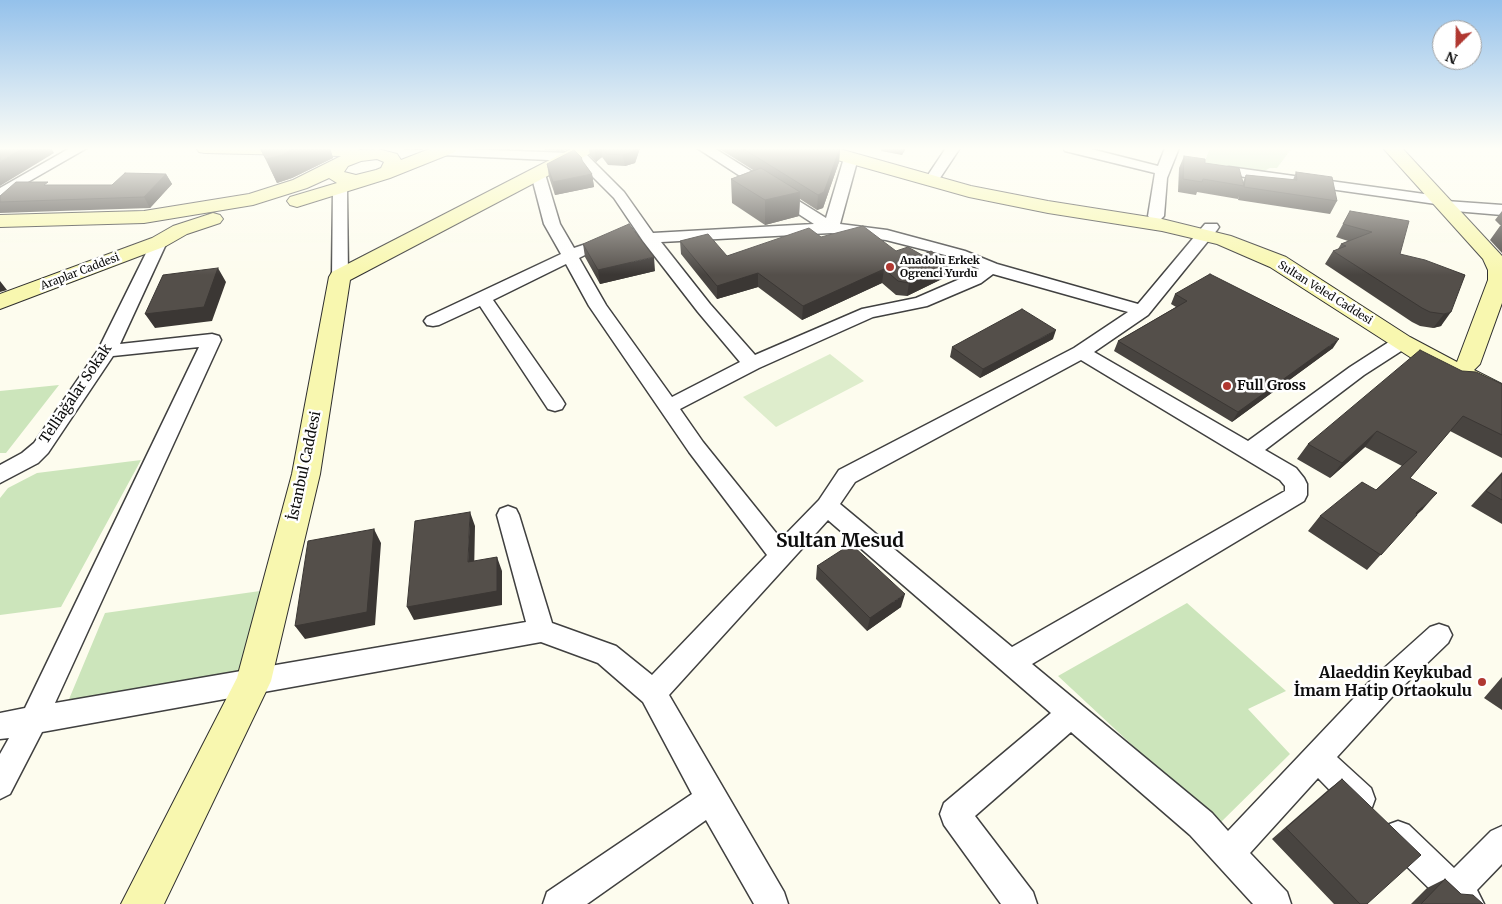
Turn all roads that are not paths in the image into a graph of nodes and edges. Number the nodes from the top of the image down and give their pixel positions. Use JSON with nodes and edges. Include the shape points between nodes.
{"nodes":[{"id":1,"x":281,"y":190,"type":"edge"},
{"id":2,"x":285,"y":190,"type":"edge"},
{"id":3,"x":333,"y":190,"type":"edge"},
{"id":4,"x":340,"y":190,"type":"edge"},
{"id":5,"x":507,"y":190,"type":"edge"},
{"id":6,"x":543,"y":190,"type":"edge"},
{"id":7,"x":614,"y":190,"type":"edge"},
{"id":8,"x":771,"y":190,"type":"edge"},
{"id":9,"x":839,"y":190,"type":"edge"},
{"id":10,"x":965,"y":190,"type":"edge"},
{"id":11,"x":1003,"y":190,"type":"edge"},
{"id":12,"x":1159,"y":190,"type":"edge"},
{"id":13,"x":1360,"y":190,"type":"edge"},
{"id":14,"x":1431,"y":190,"type":"edge"},
{"id":15,"x":1441,"y":202,"type":"junction"},
{"id":16,"x":290,"y":203,"type":"junction"},
{"id":17,"x":1502,"y":210,"type":"edge"},
{"id":18,"x":221,"y":216,"type":"junction"},
{"id":19,"x":1156,"y":216,"type":"junction"},
{"id":20,"x":144,"y":218,"type":"junction"},
{"id":21,"x":0,"y":221,"type":"edge"},
{"id":22,"x":831,"y":228,"type":"junction"},
{"id":23,"x":1208,"y":230,"type":"junction"},
{"id":24,"x":645,"y":231,"type":"junction"},
{"id":25,"x":623,"y":233,"type":"edge"},
{"id":26,"x":159,"y":242,"type":"junction"},
{"id":27,"x":596,"y":244,"type":"edge"},
{"id":28,"x":570,"y":256,"type":"junction"},
{"id":29,"x":991,"y":268,"type":"junction"},
{"id":30,"x":340,"y":277,"type":"junction"},
{"id":31,"x":483,"y":298,"type":"junction"},
{"id":32,"x":0,"y":302,"type":"edge"},
{"id":33,"x":1142,"y":311,"type":"junction"},
{"id":34,"x":433,"y":321,"type":"dead end"},
{"id":35,"x":1402,"y":342,"type":"junction"},
{"id":36,"x":107,"y":351,"type":"junction"},
{"id":37,"x":1082,"y":352,"type":"junction"},
{"id":38,"x":752,"y":364,"type":"junction"},
{"id":39,"x":1468,"y":364,"type":"junction"},
{"id":40,"x":1502,"y":380,"type":"edge"},
{"id":41,"x":1502,"y":394,"type":"edge"},
{"id":42,"x":555,"y":404,"type":"dead end"},
{"id":43,"x":668,"y":407,"type":"junction"},
{"id":44,"x":1249,"y":451,"type":"junction"},
{"id":45,"x":30,"y":458,"type":"junction"},
{"id":46,"x":0,"y":461,"type":"edge"},
{"id":47,"x":0,"y":475,"type":"edge"},
{"id":48,"x":827,"y":506,"type":"junction"},
{"id":49,"x":508,"y":515,"type":"dead end"},
{"id":50,"x":781,"y":556,"type":"junction"},
{"id":51,"x":541,"y":630,"type":"junction"},
{"id":52,"x":1439,"y":635,"type":"dead end"},
{"id":53,"x":1011,"y":662,"type":"junction"},
{"id":54,"x":254,"y":681,"type":"junction"},
{"id":55,"x":653,"y":693,"type":"junction"},
{"id":56,"x":1072,"y":713,"type":"junction"},
{"id":57,"x":33,"y":721,"type":"junction"},
{"id":58,"x":0,"y":726,"type":"edge"},
{"id":59,"x":1318,"y":758,"type":"junction"},
{"id":60,"x":0,"y":784,"type":"edge"},
{"id":61,"x":711,"y":799,"type":"junction"},
{"id":62,"x":1502,"y":842,"type":"edge"},
{"id":63,"x":1229,"y":853,"type":"junction"},
{"id":64,"x":1461,"y":897,"type":"edge"},
{"id":65,"x":142,"y":904,"type":"edge"},
{"id":66,"x":559,"y":904,"type":"edge"},
{"id":67,"x":772,"y":904,"type":"edge"},
{"id":68,"x":1021,"y":904,"type":"edge"},
{"id":69,"x":1275,"y":904,"type":"edge"}],
"edges":[{"from":1,"to":20,"type":"street","via":[[253,199]]},
{"from":2,"to":18,"type":"street","name":"Araplar Caddesi"},
{"from":3,"to":16,"type":"street","name":"Araplar Caddesi"},
{"from":4,"to":30,"type":"street"},
{"from":5,"to":30,"type":"street"},
{"from":6,"to":28,"type":"street","via":[[552,224]]},
{"from":7,"to":24,"type":"street"},
{"from":8,"to":22,"type":"street"},
{"from":9,"to":22,"type":"street"},
{"from":10,"to":23,"type":"street","name":"Sultan Veled Caddesi"},
{"from":11,"to":19,"type":"street","name":"Sultan Veled Caddesi"},
{"from":12,"to":19,"type":"street"},
{"from":13,"to":15,"type":"street"},
{"from":14,"to":15,"type":"street"},
{"from":15,"to":17,"type":"street"},
{"from":15,"to":39,"type":"street","via":[[1492,257],[1499,270],[1499,280]]},
{"from":16,"to":18,"type":"street"},
{"from":16,"to":26,"type":"street","name":"Araplar Caddesi"},
{"from":18,"to":20,"type":"street"},
{"from":18,"to":26,"type":"street","name":"Araplar Caddesi","via":[[180,230]]},
{"from":19,"to":23,"type":"street","name":"Sultan Veled Caddesi"},
{"from":20,"to":21,"type":"street"},
{"from":20,"to":26,"type":"street","via":[[166,226],[166,233]]},
{"from":22,"to":24,"type":"street"},
{"from":22,"to":29,"type":"street","via":[[887,235],[959,254]]},
{"from":23,"to":33,"type":"street"},
{"from":23,"to":35,"type":"street","name":"Sultan Veled Caddesi","via":[[1284,266]]},
{"from":23,"to":39,"type":"street","name":"Sultan Veled Caddesi","via":[[1251,238],[1290,254]]},
{"from":24,"to":25,"type":"street"},
{"from":24,"to":38,"type":"street"},
{"from":26,"to":32,"type":"street","name":"Araplar Caddesi"},
{"from":26,"to":36,"type":"street","name":"Telliağalar Sokak"},
{"from":27,"to":28,"type":"street"},
{"from":28,"to":31,"type":"street"},
{"from":28,"to":43,"type":"street","via":[[598,306]]},
{"from":29,"to":33,"type":"street"},
{"from":29,"to":38,"type":"street","via":[[975,280],[921,302],[868,313]]},
{"from":30,"to":54,"type":"street","name":"İstanbul Caddesi","via":[[306,474]]},
{"from":31,"to":34,"type":"street"},
{"from":31,"to":42,"type":"street"},
{"from":33,"to":37,"type":"street"},
{"from":35,"to":41,"type":"street","name":"Sultan Veled Caddesi"},
{"from":35,"to":44,"type":"street"},
{"from":36,"to":45,"type":"street","name":"Telliağalar Sokak","via":[[41,448]]},
{"from":36,"to":57,"type":"street","via":[[212,340]]},
{"from":37,"to":44,"type":"street"},
{"from":37,"to":48,"type":"street","via":[[847,476]]},
{"from":38,"to":43,"type":"street"},
{"from":39,"to":40,"type":"street","name":"Sultan Veled Caddesi"},
{"from":43,"to":50,"type":"street"},
{"from":44,"to":53,"type":"street","via":[[1288,474],[1296,484],[1296,495]]},
{"from":45,"to":46,"type":"street"},
{"from":45,"to":47,"type":"street","name":"Telliağalar Sokak"},
{"from":48,"to":50,"type":"street"},
{"from":48,"to":53,"type":"street"},
{"from":49,"to":51,"type":"street"},
{"from":50,"to":55,"type":"street"},
{"from":51,"to":54,"type":"street"},
{"from":51,"to":55,"type":"street","via":[[607,654]]},
{"from":52,"to":59,"type":"street","via":[[1382,688]]},
{"from":53,"to":56,"type":"street"},
{"from":54,"to":57,"type":"street"},
{"from":54,"to":65,"type":"street","name":"İstanbul Caddesi"},
{"from":55,"to":61,"type":"street"},
{"from":56,"to":63,"type":"street","via":[[1201,824]]},
{"from":56,"to":68,"type":"street","via":[[955,814]]},
{"from":57,"to":58,"type":"street"},
{"from":57,"to":60,"type":"street"},
{"from":59,"to":63,"type":"street"},
{"from":59,"to":64,"type":"street"},
{"from":61,"to":66,"type":"street"},
{"from":61,"to":67,"type":"street"},
{"from":62,"to":64,"type":"street"},
{"from":63,"to":69,"type":"street"}]}
